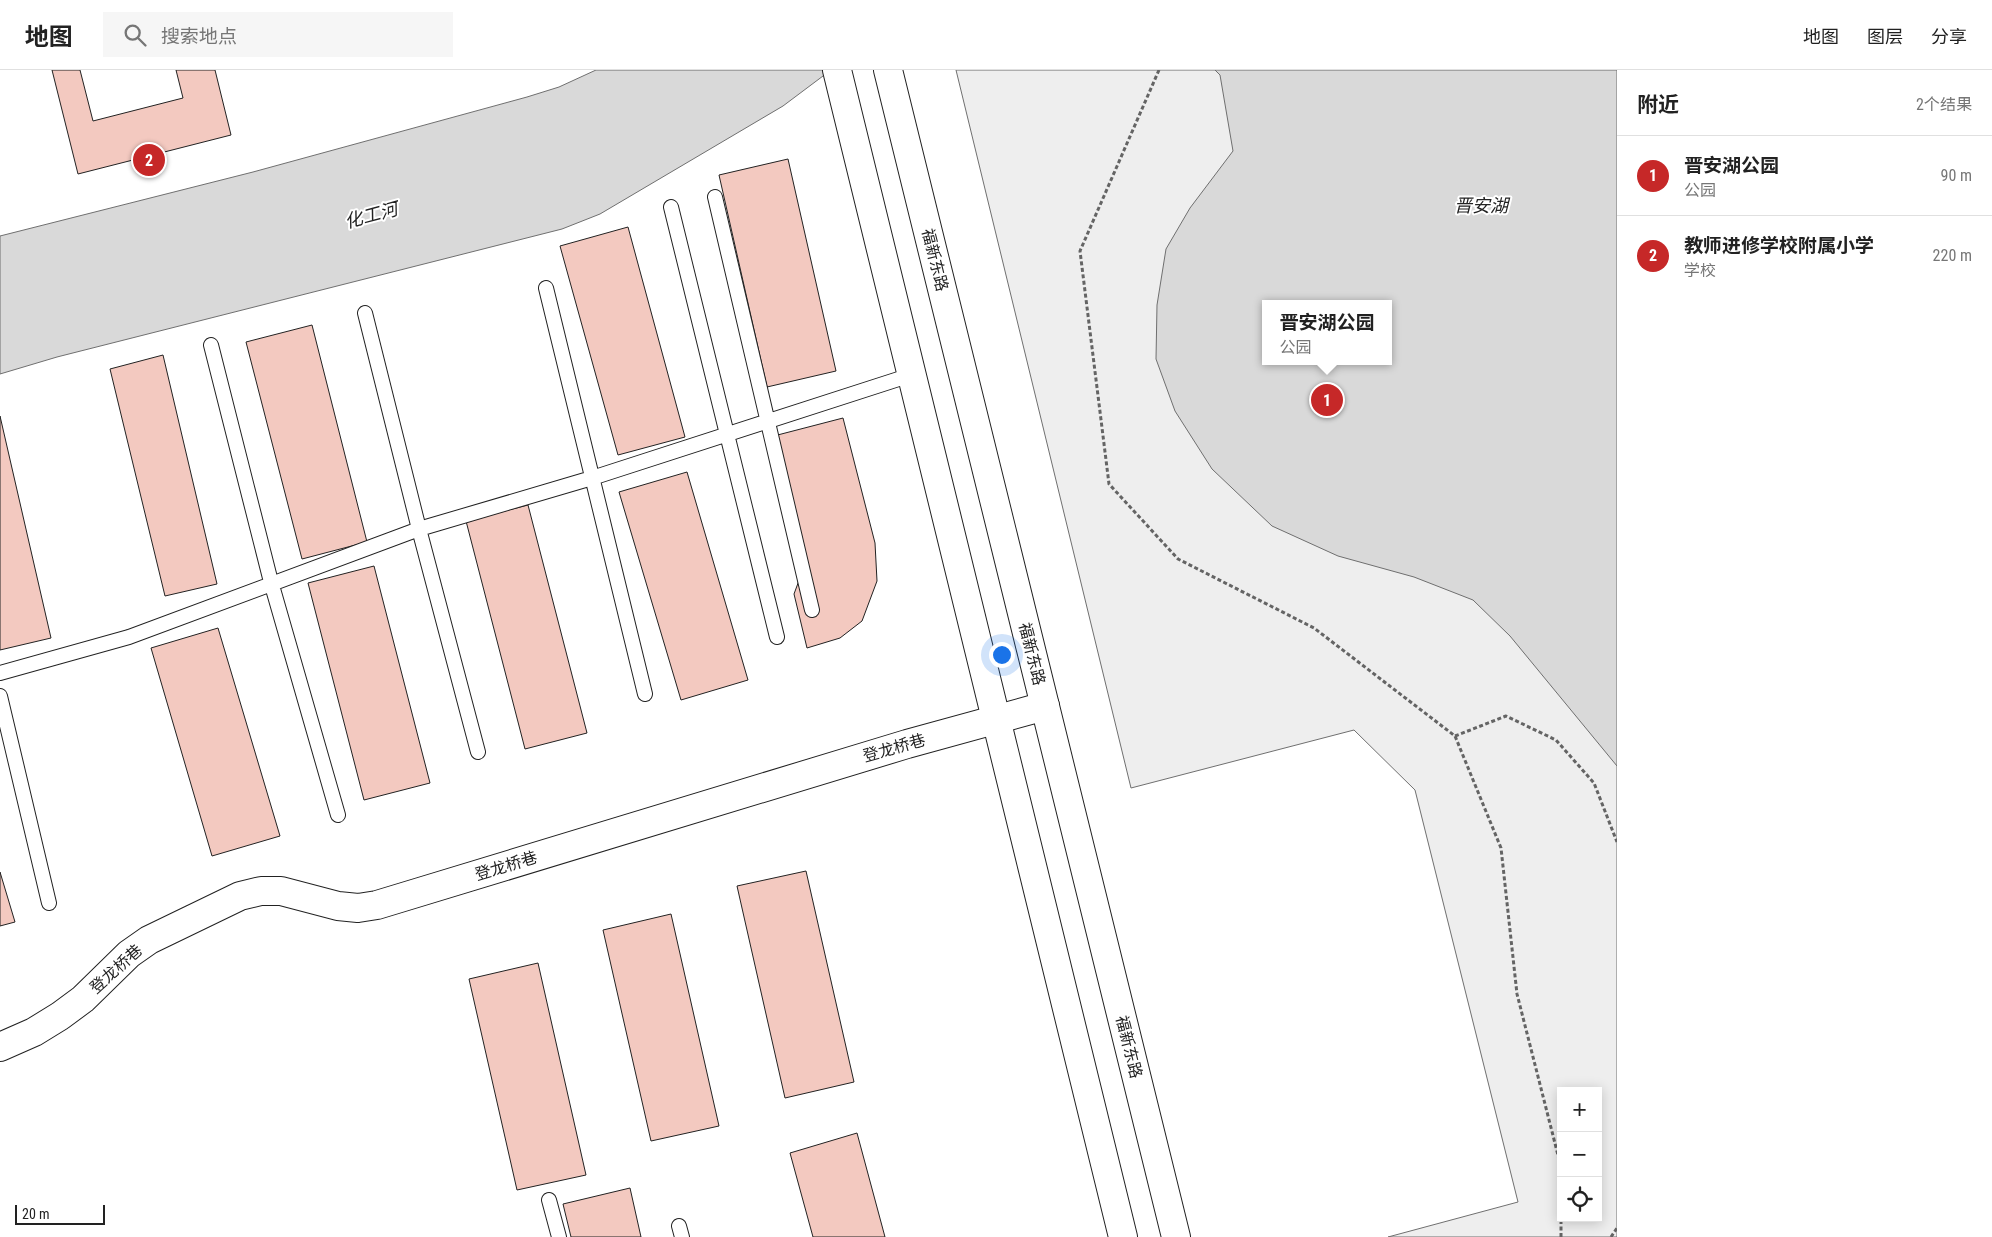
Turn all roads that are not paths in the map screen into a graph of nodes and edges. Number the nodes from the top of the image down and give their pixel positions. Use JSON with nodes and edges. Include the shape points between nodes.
{"nodes":[{"id":1,"x":888,"y":70,"type":"edge"},
{"id":2,"x":838,"y":78,"type":"edge"},
{"id":3,"x":715,"y":197,"type":"dead end"},
{"id":4,"x":671,"y":207,"type":"dead end"},
{"id":5,"x":546,"y":288,"type":"dead end"},
{"id":6,"x":366,"y":313,"type":"dead end"},
{"id":7,"x":211,"y":345,"type":"dead end"},
{"id":8,"x":911,"y":376,"type":"junction"},
{"id":9,"x":768,"y":421,"type":"junction"},
{"id":10,"x":727,"y":434,"type":"junction"},
{"id":11,"x":592,"y":478,"type":"junction"},
{"id":12,"x":419,"y":529,"type":"junction"},
{"id":13,"x":271,"y":582,"type":"junction"},
{"id":14,"x":812,"y":610,"type":"dead end"},
{"id":15,"x":777,"y":636,"type":"dead end"},
{"id":16,"x":0,"y":672,"type":"edge"},
{"id":17,"x":645,"y":694,"type":"dead end"},
{"id":18,"x":0,"y":696,"type":"edge"},
{"id":19,"x":1045,"y":706,"type":"junction"},
{"id":20,"x":996,"y":720,"type":"junction"},
{"id":21,"x":478,"y":752,"type":"dead end"},
{"id":22,"x":338,"y":815,"type":"dead end"},
{"id":23,"x":50,"y":903,"type":"dead end"},
{"id":24,"x":0,"y":1047,"type":"edge"},
{"id":25,"x":549,"y":1200,"type":"dead end"},
{"id":26,"x":559,"y":1237,"type":"edge"},
{"id":27,"x":1124,"y":1237,"type":"edge"},
{"id":28,"x":1176,"y":1237,"type":"edge"}],
"edges":[{"from":1,"to":19,"type":"main road","name":"福新东路"},
{"from":2,"to":8,"type":"main road"},
{"from":3,"to":9,"type":"lane"},
{"from":4,"to":10,"type":"lane"},
{"from":5,"to":11,"type":"lane"},
{"from":6,"to":12,"type":"lane"},
{"from":7,"to":13,"type":"lane"},
{"from":8,"to":9,"type":"lane"},
{"from":8,"to":20,"type":"main road"},
{"from":9,"to":10,"type":"lane"},
{"from":9,"to":14,"type":"lane"},
{"from":10,"to":11,"type":"lane"},
{"from":10,"to":15,"type":"lane"},
{"from":11,"to":12,"type":"lane"},
{"from":11,"to":17,"type":"lane"},
{"from":12,"to":13,"type":"lane"},
{"from":12,"to":21,"type":"lane"},
{"from":13,"to":16,"type":"lane","via":[[128,636]]},
{"from":13,"to":22,"type":"lane"},
{"from":18,"to":23,"type":"lane"},
{"from":19,"to":20,"type":"main road","name":"登龙桥巷"},
{"from":19,"to":28,"type":"main road","name":"福新东路"},
{"from":20,"to":24,"type":"main road","name":"登龙桥巷","via":[[377,905],[358,908],[338,906],[281,891],[240,896],[149,940],[60,1016]]},
{"from":20,"to":27,"type":"main road"},
{"from":25,"to":26,"type":"lane"}]}
